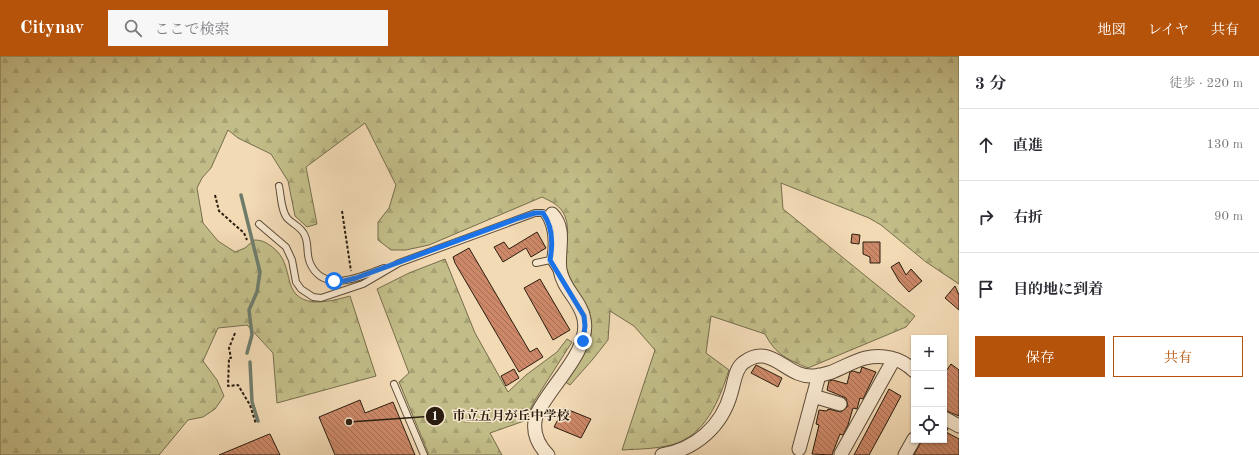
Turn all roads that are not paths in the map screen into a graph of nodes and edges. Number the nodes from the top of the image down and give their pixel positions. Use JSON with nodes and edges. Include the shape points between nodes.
{"nodes":[{"id":1,"x":279,"y":186,"type":"dead end"},
{"id":2,"x":552,"y":214,"type":"dead end"},
{"id":3,"x":260,"y":224,"type":"dead end"},
{"id":4,"x":550,"y":260,"type":"junction"},
{"id":5,"x":399,"y":263,"type":"junction"},
{"id":6,"x":536,"y":263,"type":"dead end"},
{"id":7,"x":562,"y":279,"type":"junction"},
{"id":8,"x":894,"y":358,"type":"junction"},
{"id":9,"x":913,"y":371,"type":"edge"},
{"id":10,"x":819,"y":375,"type":"junction"},
{"id":11,"x":394,"y":384,"type":"dead end"},
{"id":12,"x":813,"y":396,"type":"junction"},
{"id":13,"x":840,"y":404,"type":"dead end"},
{"id":14,"x":947,"y":420,"type":"edge"},
{"id":15,"x":959,"y":426,"type":"edge"},
{"id":16,"x":912,"y":443,"type":"edge"},
{"id":17,"x":799,"y":449,"type":"dead end"},
{"id":18,"x":841,"y":454,"type":"dead end"},
{"id":19,"x":424,"y":455,"type":"edge"},
{"id":20,"x":548,"y":455,"type":"edge"},
{"id":21,"x":662,"y":455,"type":"edge"},
{"id":22,"x":905,"y":455,"type":"edge"}],
"edges":[{"from":1,"to":5,"type":"lane","via":[[285,215],[305,236],[307,256],[314,270],[322,276],[334,281],[352,279]]},
{"from":2,"to":7,"type":"street","via":[[560,226],[559,264]]},
{"from":3,"to":5,"type":"lane","via":[[286,247],[292,260],[296,282],[313,297],[326,296],[363,284]]},
{"from":4,"to":5,"type":"lane","via":[[553,246],[547,219],[543,213],[535,213]]},
{"from":4,"to":6,"type":"lane"},
{"from":4,"to":7,"type":"lane"},
{"from":7,"to":20,"type":"street","via":[[582,311],[585,330],[581,346],[536,416],[536,438]]},
{"from":8,"to":9,"type":"street"},
{"from":8,"to":10,"type":"street","via":[[866,356]]},
{"from":8,"to":18,"type":"street"},
{"from":10,"to":12,"type":"street"},
{"from":10,"to":21,"type":"street","via":[[800,375],[766,356],[750,358],[738,369],[728,403],[715,425],[691,445]]},
{"from":11,"to":19,"type":"lane"},
{"from":12,"to":13,"type":"street"},
{"from":12,"to":17,"type":"street"},
{"from":14,"to":15,"type":"street"},
{"from":16,"to":22,"type":"street"}]}
